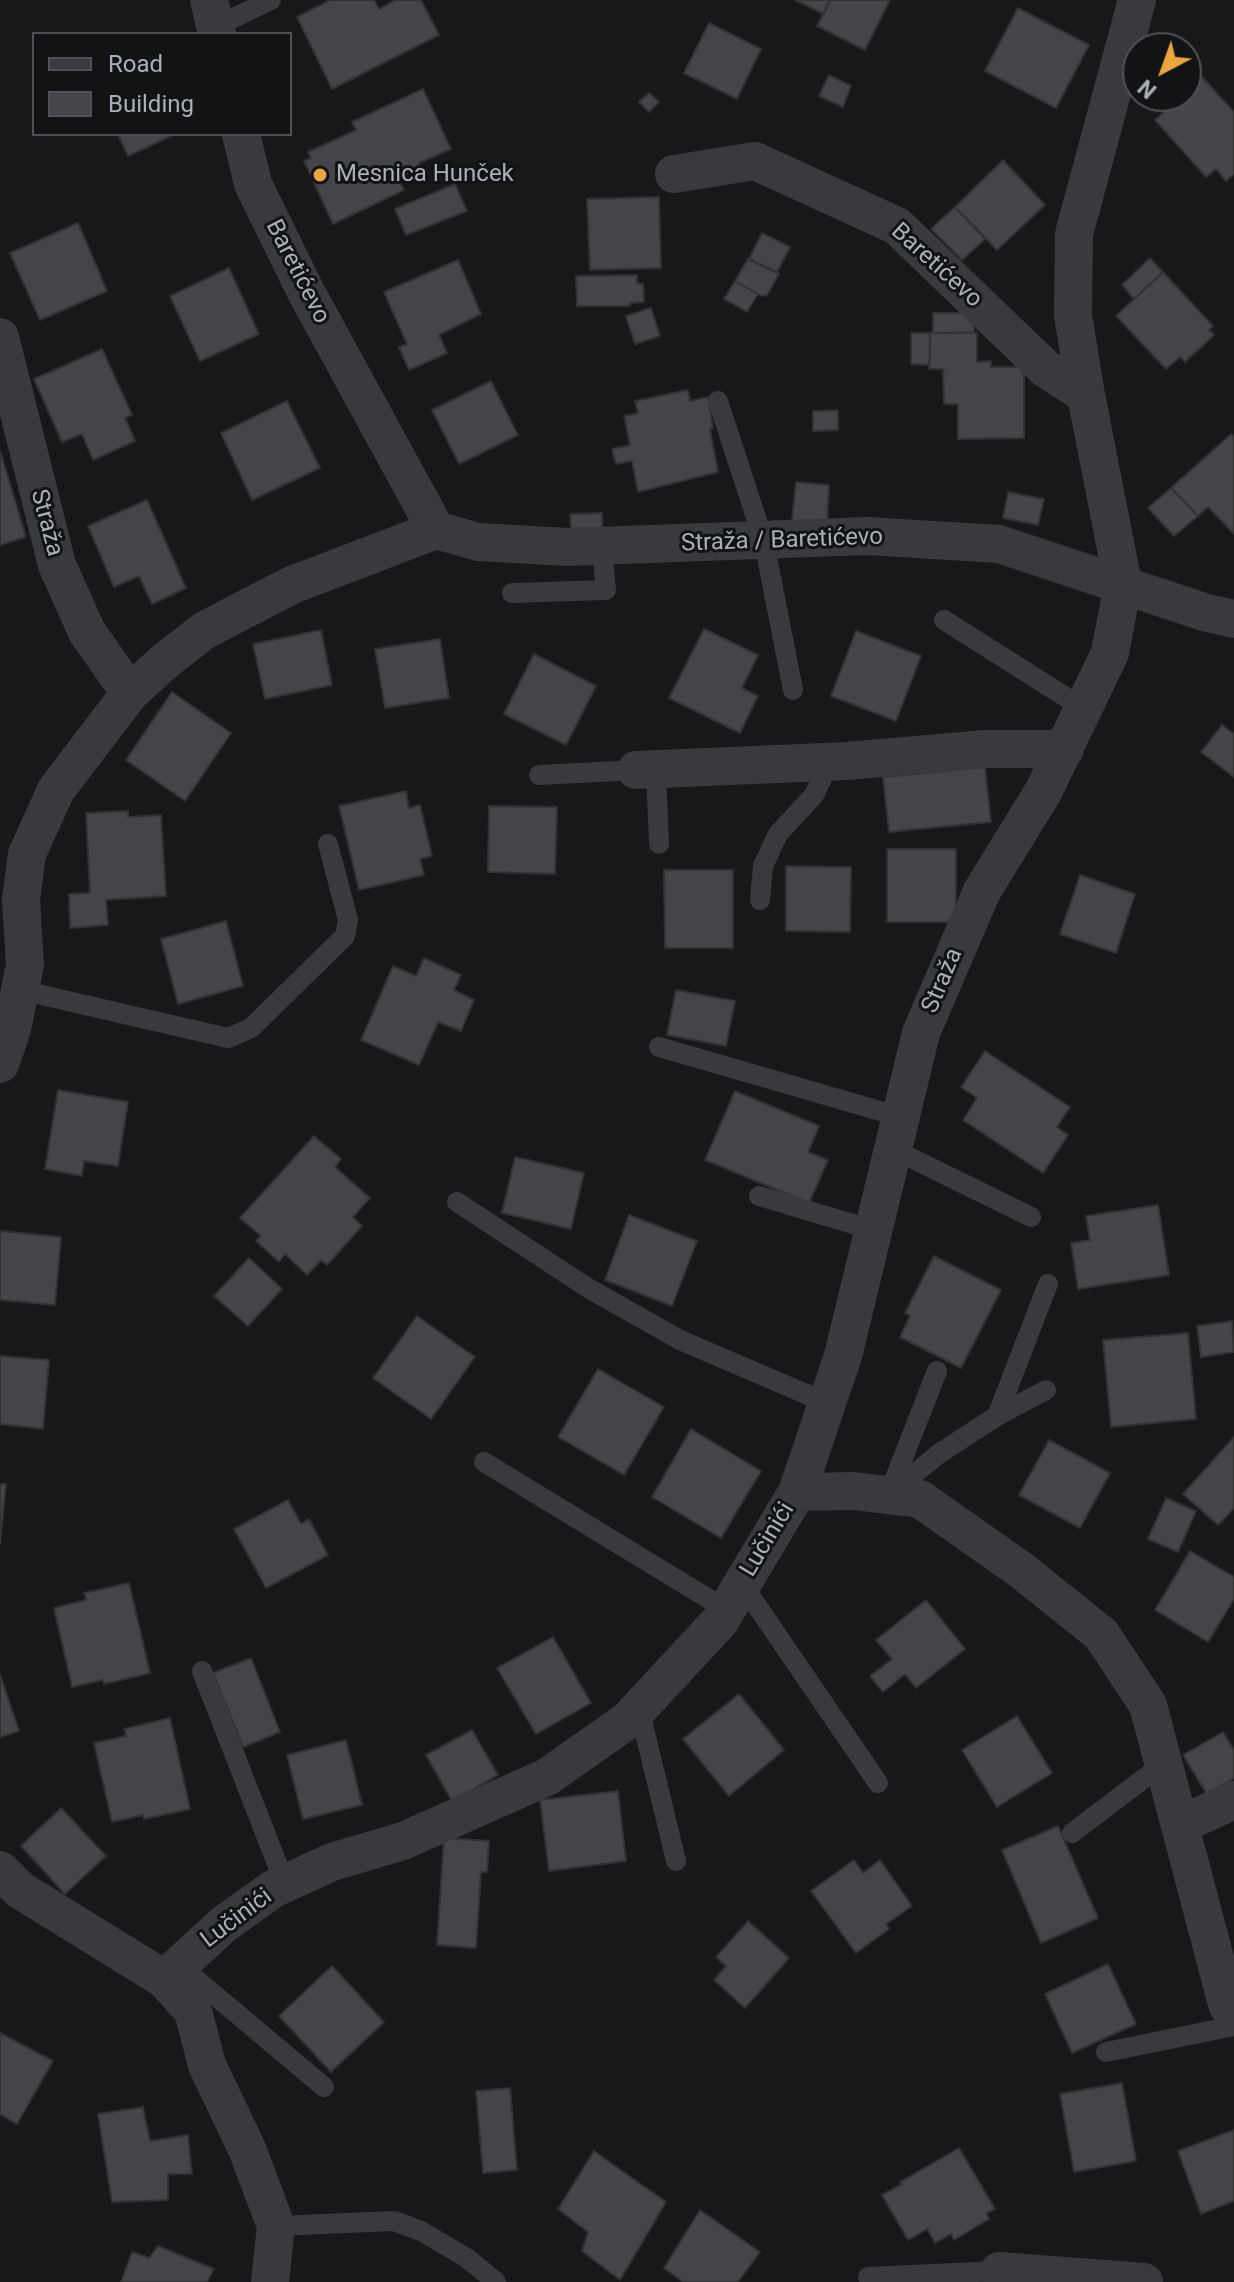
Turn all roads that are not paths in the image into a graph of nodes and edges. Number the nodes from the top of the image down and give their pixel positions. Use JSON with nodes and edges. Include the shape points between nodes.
{"nodes":[{"id":1,"x":271,"y":0,"type":"edge"},
{"id":2,"x":1137,"y":0,"type":"edge"},
{"id":3,"x":214,"y":20,"type":"edge"},
{"id":4,"x":241,"y":136,"type":"edge"},
{"id":5,"x":674,"y":174,"type":"dead end"},
{"id":6,"x":0,"y":337,"type":"edge"},
{"id":7,"x":1086,"y":395,"type":"junction"},
{"id":8,"x":718,"y":401,"type":"dead end"},
{"id":9,"x":436,"y":530,"type":"junction"},
{"id":10,"x":764,"y":542,"type":"junction"},
{"id":11,"x":602,"y":547,"type":"junction"},
{"id":12,"x":1123,"y":584,"type":"junction"},
{"id":13,"x":512,"y":593,"type":"dead end"},
{"id":14,"x":1234,"y":619,"type":"edge"},
{"id":15,"x":944,"y":620,"type":"dead end"},
{"id":16,"x":793,"y":690,"type":"dead end"},
{"id":17,"x":130,"y":693,"type":"junction"},
{"id":18,"x":1083,"y":708,"type":"junction"},
{"id":19,"x":1065,"y":749,"type":"junction"},
{"id":20,"x":830,"y":762,"type":"junction"},
{"id":21,"x":646,"y":769,"type":"junction"},
{"id":22,"x":539,"y":775,"type":"dead end"},
{"id":23,"x":328,"y":844,"type":"dead end"},
{"id":24,"x":659,"y":844,"type":"dead end"},
{"id":25,"x":10,"y":897,"type":"edge"},
{"id":26,"x":760,"y":900,"type":"dead end"},
{"id":27,"x":20,"y":990,"type":"junction"},
{"id":28,"x":659,"y":1047,"type":"dead end"},
{"id":29,"x":0,"y":1064,"type":"edge"},
{"id":30,"x":897,"y":1133,"type":"junction"},
{"id":31,"x":759,"y":1196,"type":"dead end"},
{"id":32,"x":457,"y":1202,"type":"dead end"},
{"id":33,"x":1031,"y":1217,"type":"dead end"},
{"id":34,"x":873,"y":1230,"type":"junction"},
{"id":35,"x":1048,"y":1284,"type":"dead end"},
{"id":36,"x":937,"y":1371,"type":"dead end"},
{"id":37,"x":1046,"y":1390,"type":"dead end"},
{"id":38,"x":827,"y":1403,"type":"junction"},
{"id":39,"x":997,"y":1416,"type":"junction"},
{"id":40,"x":484,"y":1462,"type":"dead end"},
{"id":41,"x":797,"y":1492,"type":"junction"},
{"id":42,"x":888,"y":1495,"type":"junction"},
{"id":43,"x":734,"y":1597,"type":"junction"},
{"id":44,"x":202,"y":1671,"type":"dead end"},
{"id":45,"x":639,"y":1708,"type":"junction"},
{"id":46,"x":1163,"y":1764,"type":"junction"},
{"id":47,"x":878,"y":1783,"type":"dead end"},
{"id":48,"x":1232,"y":1800,"type":"edge"},
{"id":49,"x":1180,"y":1825,"type":"junction"},
{"id":50,"x":1072,"y":1833,"type":"dead end"},
{"id":51,"x":676,"y":1861,"type":"dead end"},
{"id":52,"x":285,"y":1884,"type":"junction"},
{"id":53,"x":7,"y":1890,"type":"edge"},
{"id":54,"x":171,"y":1972,"type":"junction"},
{"id":55,"x":1234,"y":2017,"type":"edge"},
{"id":56,"x":1234,"y":2026,"type":"edge"},
{"id":57,"x":1106,"y":2052,"type":"dead end"},
{"id":58,"x":324,"y":2087,"type":"dead end"},
{"id":59,"x":276,"y":2226,"type":"junction"},
{"id":60,"x":999,"y":2271,"type":"joint"},
{"id":61,"x":868,"y":2277,"type":"dead end"},
{"id":62,"x":270,"y":2282,"type":"edge"},
{"id":63,"x":496,"y":2282,"type":"edge"},
{"id":64,"x":1144,"y":2282,"type":"edge"}],
"edges":[{"from":1,"to":3,"type":"lane"},
{"from":2,"to":7,"type":"street","via":[[1074,234],[1073,315]]},
{"from":4,"to":9,"type":"street","name":"Baretićevo","via":[[253,184]]},
{"from":5,"to":7,"type":"street","name":"Baretićevo","via":[[755,161],[897,226],[1046,369]]},
{"from":6,"to":17,"type":"street","name":"Straža","via":[[57,565],[87,632]]},
{"from":7,"to":12,"type":"street"},
{"from":8,"to":10,"type":"lane"},
{"from":9,"to":11,"type":"street","name":"Straža / Baretićevo","via":[[478,542]]},
{"from":9,"to":17,"type":"street","via":[[292,585],[205,630]]},
{"from":10,"to":11,"type":"street","name":"Straža / Baretićevo"},
{"from":10,"to":12,"type":"street","name":"Straža / Baretićevo","via":[[867,536],[999,544]]},
{"from":10,"to":16,"type":"lane"},
{"from":11,"to":13,"type":"lane","via":[[606,590]]},
{"from":12,"to":14,"type":"street","name":"Straža / Baretićevo"},
{"from":12,"to":18,"type":"street","name":"Straža","via":[[1110,653]]},
{"from":15,"to":18,"type":"lane"},
{"from":17,"to":25,"type":"street","via":[[56,790]]},
{"from":18,"to":19,"type":"street","name":"Straža"},
{"from":19,"to":20,"type":"street","via":[[985,749]]},
{"from":19,"to":30,"type":"street","name":"Straža","via":[[982,891],[921,1033]]},
{"from":20,"to":21,"type":"street"},
{"from":20,"to":26,"type":"lane","via":[[814,795],[778,834],[763,866]]},
{"from":21,"to":22,"type":"lane"},
{"from":21,"to":24,"type":"lane"},
{"from":23,"to":27,"type":"lane","via":[[348,920],[345,936],[251,1028],[228,1038]]},
{"from":25,"to":27,"type":"street","via":[[25,965]]},
{"from":27,"to":29,"type":"street"},
{"from":28,"to":30,"type":"lane"},
{"from":30,"to":33,"type":"lane"},
{"from":30,"to":34,"type":"street","name":"Straža"},
{"from":31,"to":34,"type":"lane"},
{"from":32,"to":38,"type":"lane","via":[[588,1288],[680,1340]]},
{"from":34,"to":38,"type":"street","name":"Straža"},
{"from":35,"to":39,"type":"lane"},
{"from":36,"to":42,"type":"lane"},
{"from":37,"to":39,"type":"lane"},
{"from":38,"to":41,"type":"street","name":"Straža"},
{"from":39,"to":42,"type":"lane"},
{"from":40,"to":43,"type":"lane"},
{"from":41,"to":42,"type":"street","name":"Lučinići"},
{"from":41,"to":43,"type":"street","name":"Lučinići"},
{"from":42,"to":46,"type":"street","name":"Lučinići","via":[[920,1499],[1101,1634],[1148,1705]]},
{"from":43,"to":45,"type":"street","name":"Lučinići","via":[[720,1621]]},
{"from":43,"to":47,"type":"lane"},
{"from":44,"to":52,"type":"lane"},
{"from":45,"to":51,"type":"lane"},
{"from":45,"to":52,"type":"street","name":"Lučinići","via":[[547,1777],[403,1841],[332,1862]]},
{"from":46,"to":49,"type":"street","name":"Lučinići"},
{"from":46,"to":50,"type":"lane"},
{"from":48,"to":49,"type":"street"},
{"from":49,"to":55,"type":"street","name":"Lučinići"},
{"from":52,"to":54,"type":"street","name":"Lučinići","via":[[224,1924]]},
{"from":53,"to":54,"type":"street"},
{"from":54,"to":58,"type":"lane"},
{"from":54,"to":59,"type":"street","via":[[193,2011],[207,2065]]},
{"from":56,"to":57,"type":"lane"},
{"from":59,"to":62,"type":"street"},
{"from":59,"to":63,"type":"lane","via":[[394,2221],[467,2258]]},
{"from":60,"to":61,"type":"lane"},
{"from":60,"to":64,"type":"street"}]}
